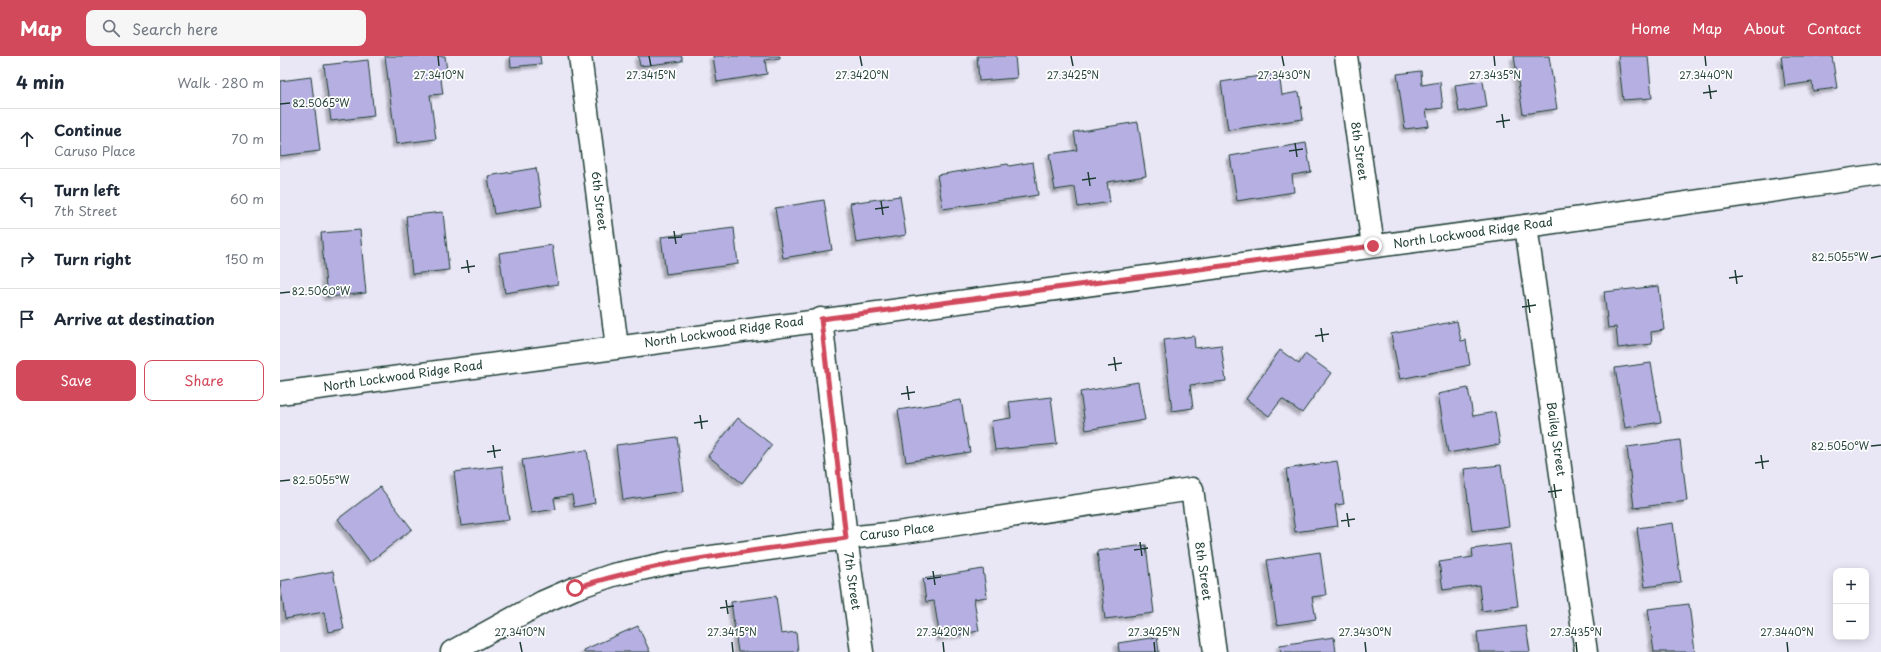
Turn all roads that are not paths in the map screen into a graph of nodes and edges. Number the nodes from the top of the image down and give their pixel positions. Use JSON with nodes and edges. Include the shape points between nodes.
{"nodes":[{"id":1,"x":580,"y":56,"type":"edge"},
{"id":2,"x":1346,"y":56,"type":"edge"},
{"id":3,"x":1881,"y":175,"type":"edge"},
{"id":4,"x":1526,"y":226,"type":"junction"},
{"id":5,"x":1373,"y":246,"type":"junction"},
{"id":6,"x":821,"y":319,"type":"junction"},
{"id":7,"x":617,"y":347,"type":"junction"},
{"id":8,"x":280,"y":393,"type":"edge"},
{"id":9,"x":1192,"y":489,"type":"joint"},
{"id":10,"x":846,"y":538,"type":"junction"},
{"id":11,"x":453,"y":652,"type":"edge"},
{"id":12,"x":862,"y":652,"type":"edge"},
{"id":13,"x":1214,"y":652,"type":"edge"},
{"id":14,"x":1586,"y":652,"type":"edge"}],
"edges":[{"from":1,"to":7,"type":"street","name":"6th Street"},
{"from":2,"to":5,"type":"street","name":"8th Street"},
{"from":3,"to":4,"type":"street","name":"North Lockwood Ridge Road"},
{"from":4,"to":5,"type":"street","name":"North Lockwood Ridge Road"},
{"from":4,"to":14,"type":"street","name":"Bailey Street"},
{"from":5,"to":6,"type":"street","name":"North Lockwood Ridge Road"},
{"from":6,"to":7,"type":"street","name":"North Lockwood Ridge Road"},
{"from":6,"to":10,"type":"street","name":"7th Street"},
{"from":7,"to":8,"type":"street","name":"North Lockwood Ridge Road"},
{"from":9,"to":10,"type":"street","name":"Caruso Place","via":[[913,531]]},
{"from":9,"to":13,"type":"street","name":"8th Street"},
{"from":10,"to":11,"type":"street","name":"Caruso Place","via":[[669,563],[613,575],[543,602]]},
{"from":10,"to":12,"type":"street","name":"7th Street"}]}
